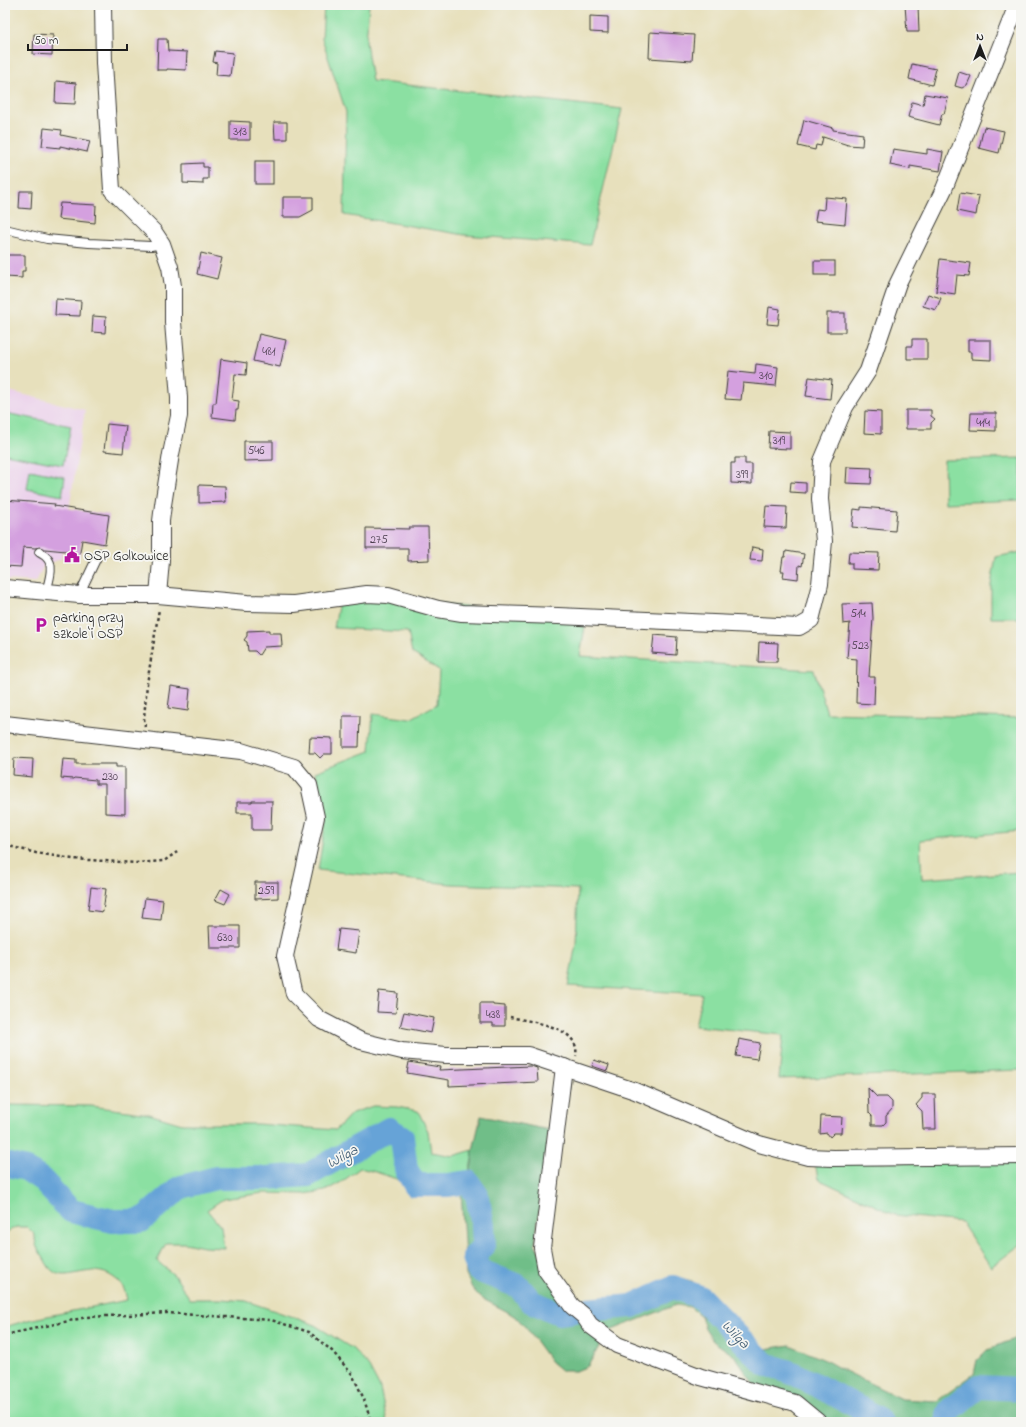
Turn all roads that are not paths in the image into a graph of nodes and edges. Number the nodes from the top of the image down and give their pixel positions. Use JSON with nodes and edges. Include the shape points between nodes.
{"nodes":[{"id":1,"x":103,"y":5,"type":"edge"},
{"id":2,"x":1017,"y":5,"type":"edge"},
{"id":3,"x":5,"y":229,"type":"edge"},
{"id":4,"x":162,"y":244,"type":"junction"},
{"id":5,"x":38,"y":552,"type":"dead end"},
{"id":6,"x":99,"y":553,"type":"dead end"},
{"id":7,"x":5,"y":588,"type":"edge"},
{"id":8,"x":46,"y":593,"type":"junction"},
{"id":9,"x":79,"y":595,"type":"junction"},
{"id":10,"x":158,"y":595,"type":"junction"},
{"id":11,"x":5,"y":724,"type":"edge"},
{"id":12,"x":569,"y":1069,"type":"junction"},
{"id":13,"x":1021,"y":1156,"type":"edge"},
{"id":14,"x":818,"y":1422,"type":"edge"}],
"edges":[{"from":1,"to":4,"type":"street","via":[[112,190],[154,232]]},
{"from":2,"to":10,"type":"street","via":[[944,189],[898,283],[868,371],[845,407],[822,461],[820,499],[824,541],[820,584],[811,620],[799,626],[462,613],[388,595],[367,594],[294,604],[247,603]]},
{"from":3,"to":4,"type":"lane","via":[[54,240],[151,246]]},
{"from":4,"to":10,"type":"street","via":[[173,286],[172,322],[179,416],[170,454],[161,521]]},
{"from":5,"to":8,"type":"lane","via":[[47,558],[50,564]]},
{"from":6,"to":9,"type":"lane"},
{"from":7,"to":8,"type":"street"},
{"from":8,"to":9,"type":"street"},
{"from":9,"to":10,"type":"street"},
{"from":11,"to":12,"type":"street","via":[[241,751],[294,767],[309,785],[316,817],[285,956],[294,994],[319,1019],[361,1041],[402,1051],[446,1055],[528,1054]]},
{"from":12,"to":13,"type":"street","via":[[635,1091],[759,1144],[808,1157]]},
{"from":12,"to":14,"type":"street","via":[[542,1248],[546,1270],[590,1325],[617,1345],[701,1377],[795,1403]]}]}
